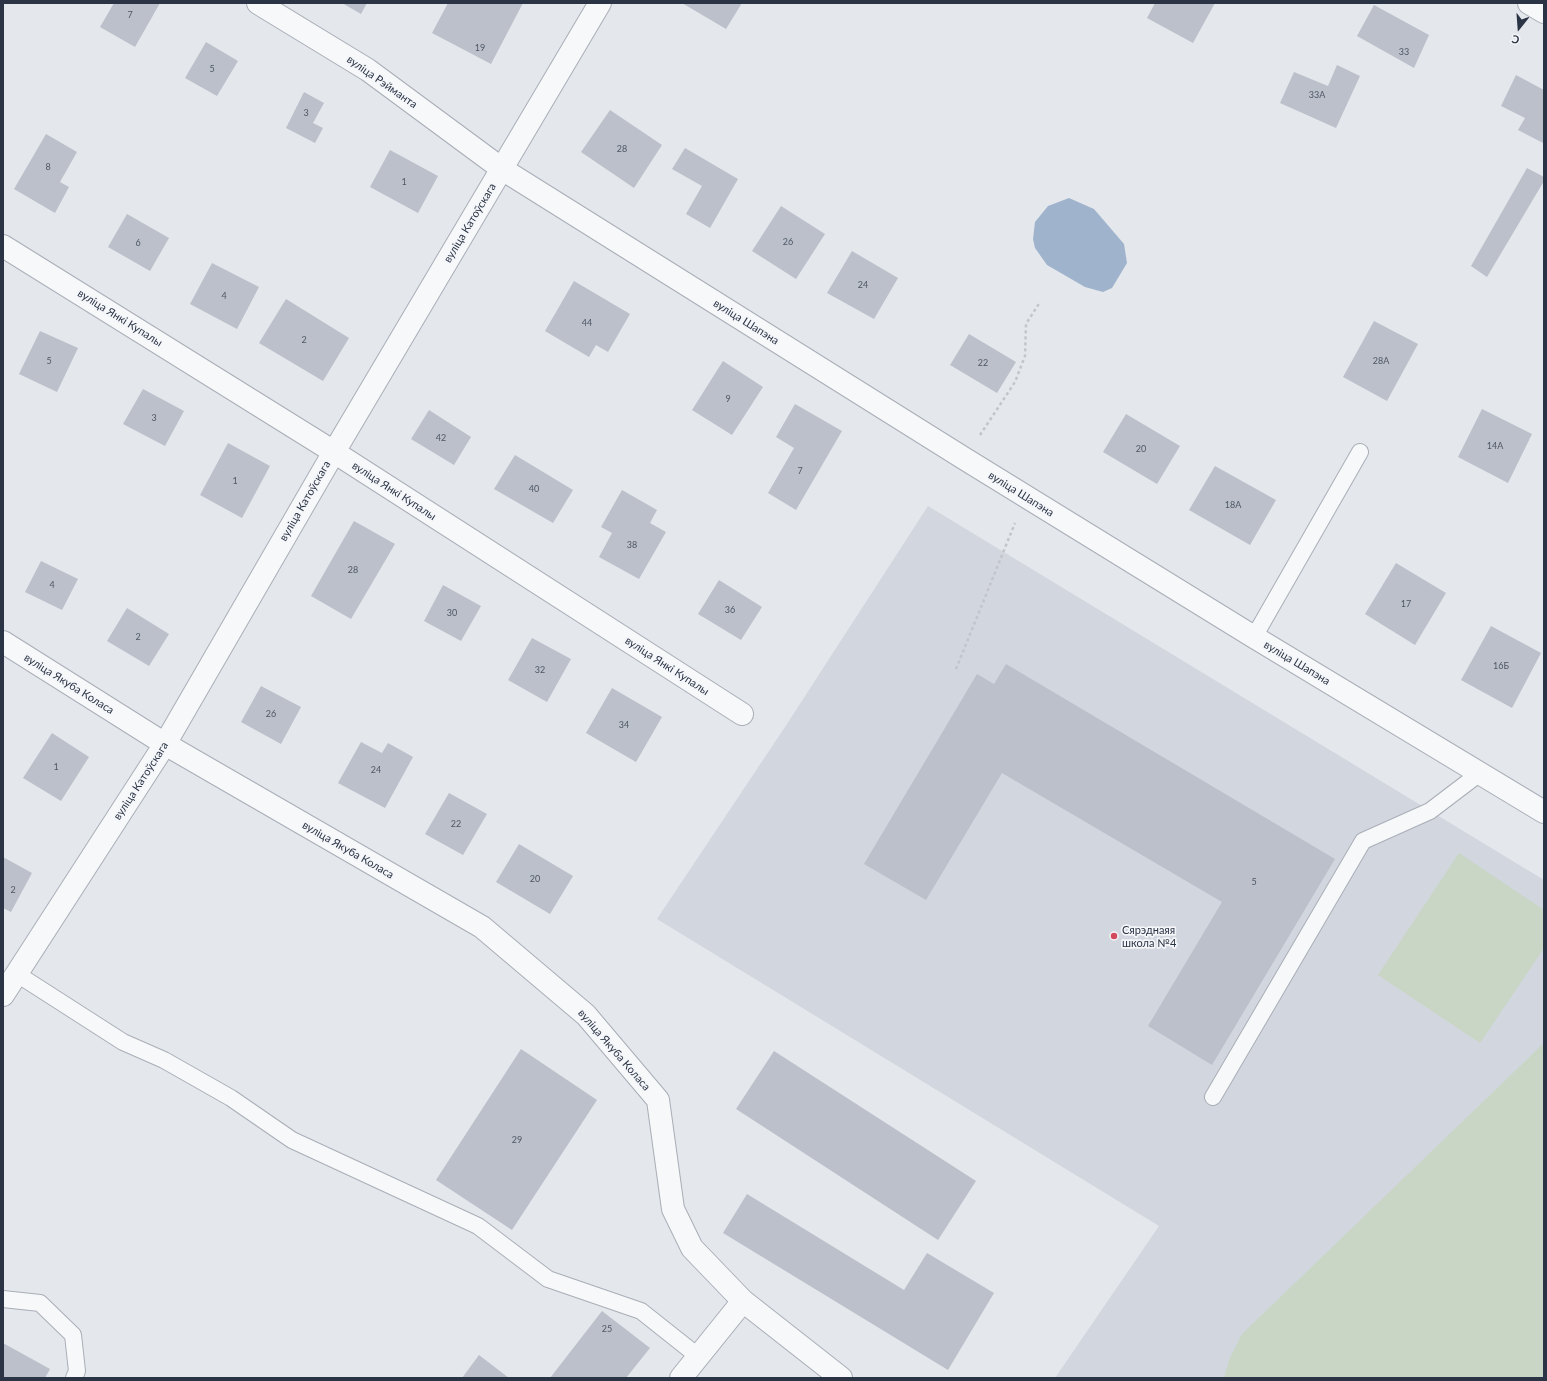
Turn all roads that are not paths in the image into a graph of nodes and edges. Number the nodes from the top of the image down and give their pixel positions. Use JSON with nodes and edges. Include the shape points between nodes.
{"nodes":[{"id":1,"x":258,"y":3,"type":"edge"},
{"id":2,"x":600,"y":3,"type":"edge"},
{"id":3,"x":1529,"y":3,"type":"edge"},
{"id":4,"x":1544,"y":12,"type":"edge"},
{"id":5,"x":502,"y":169,"type":"junction"},
{"id":6,"x":3,"y":246,"type":"edge"},
{"id":7,"x":334,"y":452,"type":"junction"},
{"id":8,"x":1360,"y":452,"type":"dead end"},
{"id":9,"x":1254,"y":637,"type":"junction"},
{"id":10,"x":3,"y":642,"type":"edge"},
{"id":11,"x":742,"y":714,"type":"dead end"},
{"id":12,"x":165,"y":744,"type":"junction"},
{"id":13,"x":1480,"y":773,"type":"junction"},
{"id":14,"x":1544,"y":812,"type":"edge"},
{"id":15,"x":17,"y":974,"type":"junction"},
{"id":16,"x":3,"y":995,"type":"edge"},
{"id":17,"x":1213,"y":1097,"type":"dead end"},
{"id":18,"x":3,"y":1299,"type":"edge"},
{"id":19,"x":743,"y":1301,"type":"junction"},
{"id":20,"x":699,"y":1357,"type":"junction"},
{"id":21,"x":74,"y":1378,"type":"edge"},
{"id":22,"x":682,"y":1378,"type":"edge"},
{"id":23,"x":841,"y":1378,"type":"edge"}],
"edges":[{"from":1,"to":5,"type":"street","name":"вуліца Рэйманта","via":[[368,70]]},
{"from":2,"to":5,"type":"street","name":"вуліца Катоўскага"},
{"from":3,"to":4,"type":"street"},
{"from":5,"to":7,"type":"street","name":"вуліца Катоўскага"},
{"from":5,"to":9,"type":"street","name":"вуліца Шапэна"},
{"from":6,"to":7,"type":"street","name":"вуліца Янкі Купалы"},
{"from":7,"to":11,"type":"street","name":"вуліца Янкі Купалы"},
{"from":7,"to":12,"type":"street","name":"вуліца Катоўскага"},
{"from":8,"to":9,"type":"lane"},
{"from":9,"to":13,"type":"street","name":"вуліца Шапэна"},
{"from":10,"to":12,"type":"street","name":"вуліца Якуба Коласа"},
{"from":12,"to":15,"type":"street","name":"вуліца Катоўскага"},
{"from":12,"to":19,"type":"street","name":"вуліца Якуба Коласа","via":[[482,927],[586,1015],[658,1100],[673,1209],[692,1248]]},
{"from":13,"to":14,"type":"street","name":"вуліца Шапэна"},
{"from":13,"to":17,"type":"lane","via":[[1430,811],[1363,841]]},
{"from":15,"to":16,"type":"street","name":"вуліца Катоўскага"},
{"from":15,"to":20,"type":"lane","via":[[122,1042],[164,1060],[231,1098],[292,1140],[478,1226],[548,1280],[641,1311]]},
{"from":18,"to":21,"type":"lane","via":[[40,1303],[73,1335],[77,1372]]},
{"from":19,"to":20,"type":"street"},
{"from":19,"to":23,"type":"street"},
{"from":20,"to":22,"type":"street"}]}
